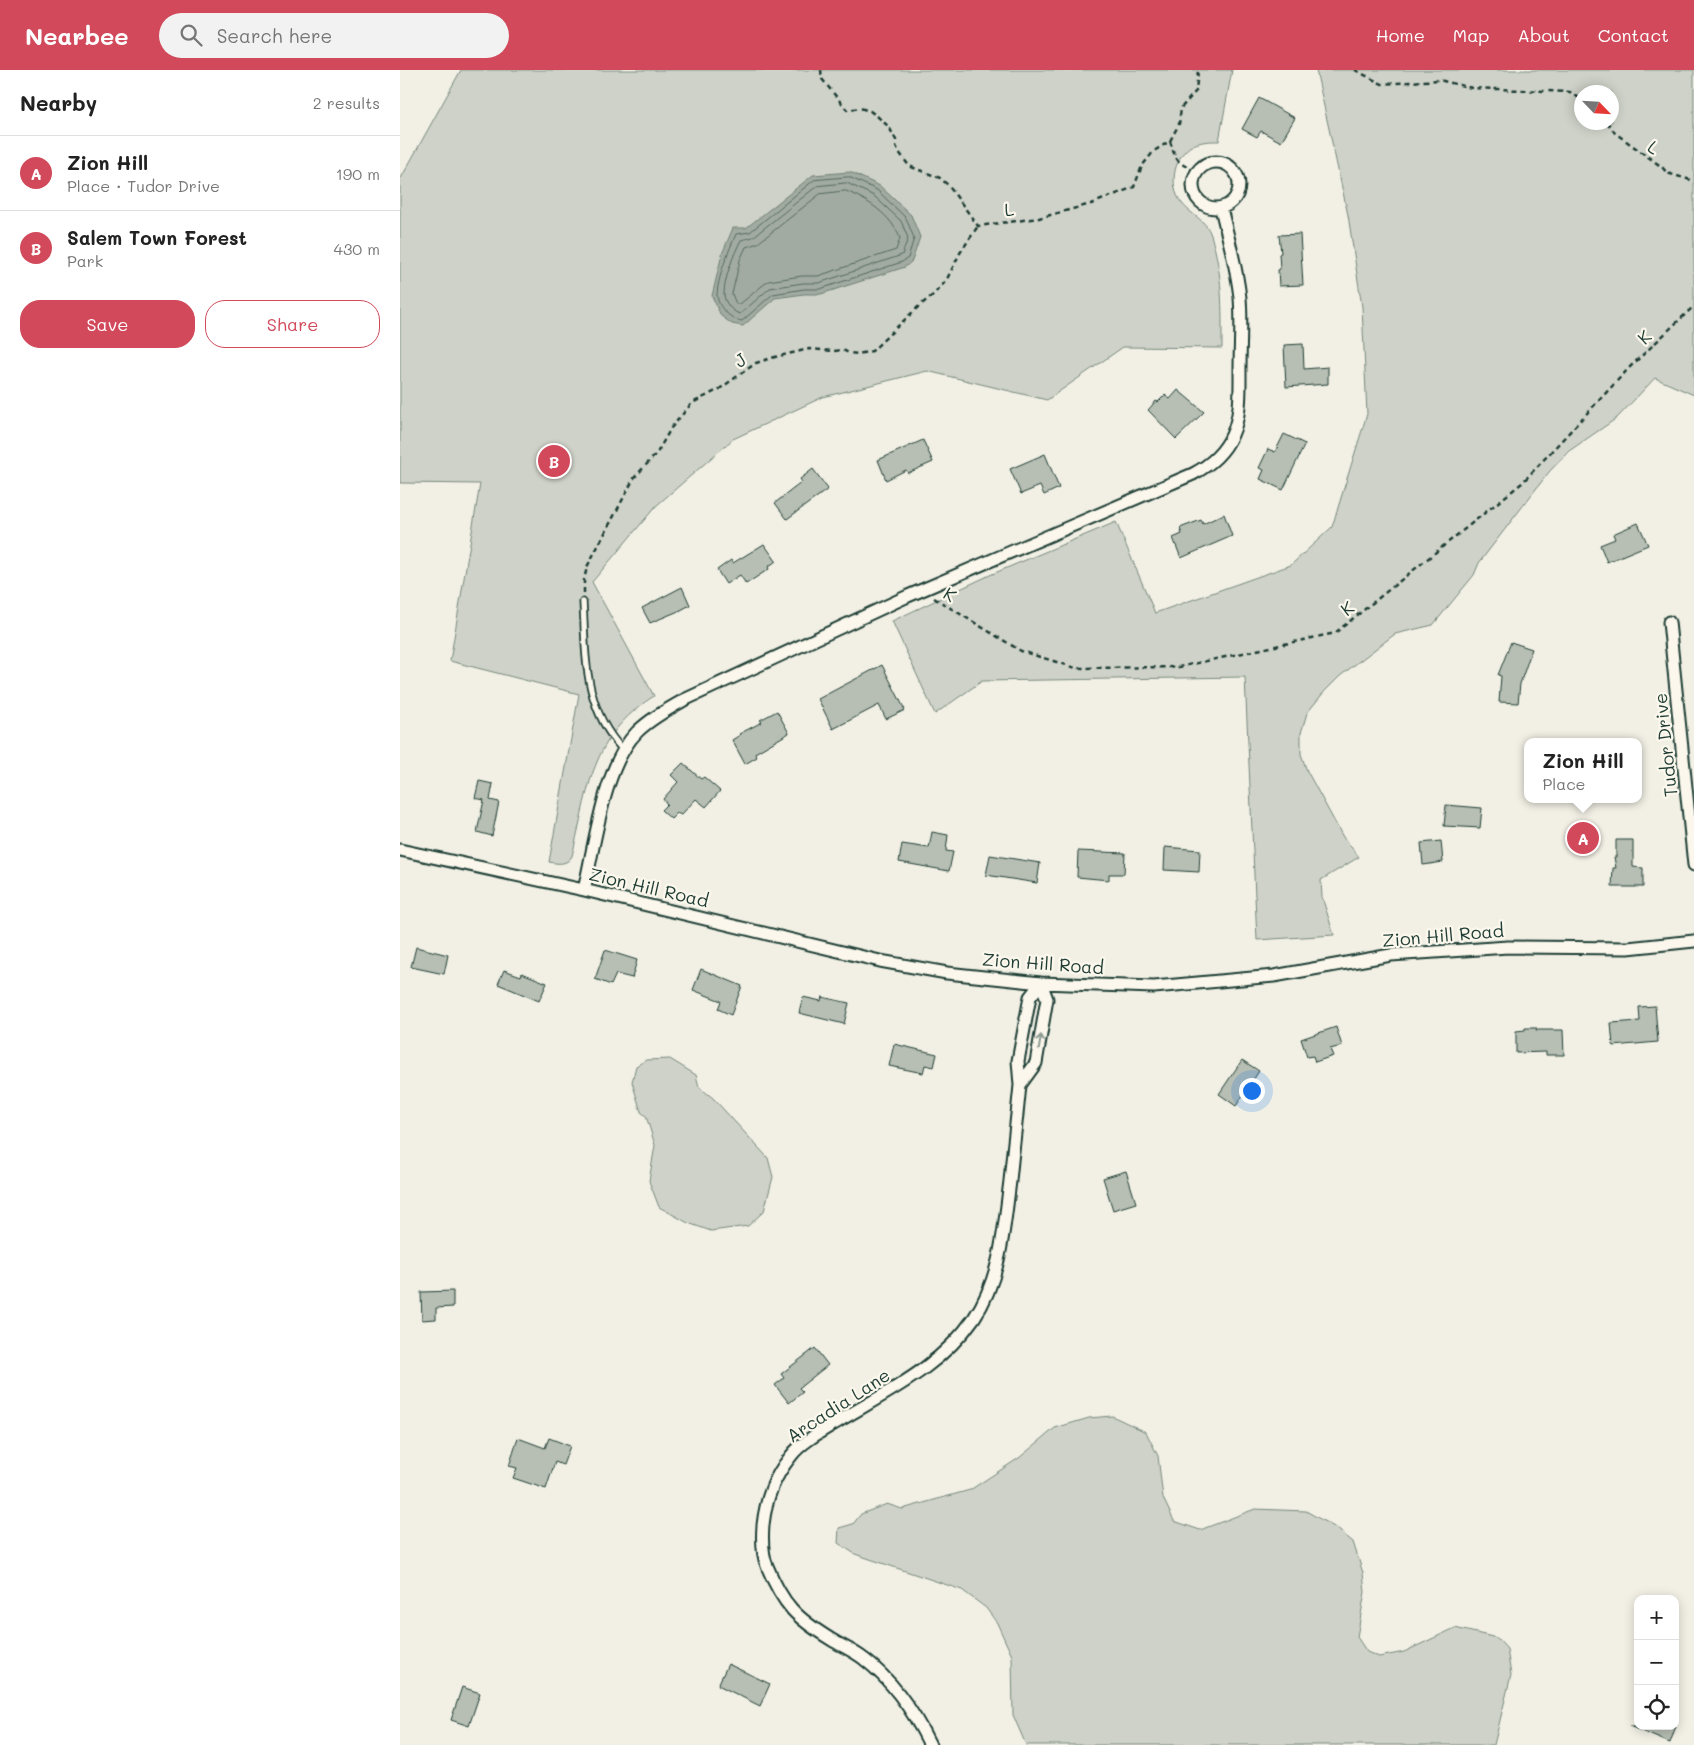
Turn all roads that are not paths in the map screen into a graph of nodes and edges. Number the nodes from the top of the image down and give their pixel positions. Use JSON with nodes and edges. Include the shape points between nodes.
{"nodes":[{"id":1,"x":1221,"y":208,"type":"junction"},
{"id":2,"x":583,"y":602,"type":"road end"},
{"id":3,"x":1669,"y":622,"type":"dead end"},
{"id":4,"x":623,"y":750,"type":"junction"},
{"id":5,"x":400,"y":850,"type":"edge"},
{"id":6,"x":1694,"y":865,"type":"edge"},
{"id":7,"x":584,"y":890,"type":"junction"},
{"id":8,"x":1694,"y":941,"type":"edge"},
{"id":9,"x":1041,"y":983,"type":"junction"},
{"id":10,"x":1020,"y":1085,"type":"junction"},
{"id":11,"x":930,"y":1745,"type":"edge"}],
"edges":[{"from":1,"to":1,"type":"street","via":[[1205,206],[1198,201],[1192,187],[1196,171],[1216,161],[1224,162],[1238,179],[1234,200]]},
{"from":1,"to":4,"type":"street","via":[[1235,264],[1241,318],[1239,399],[1236,424],[1227,445],[1212,462],[1193,474],[921,591],[684,700],[657,715]]},
{"from":2,"to":4,"type":"lane","via":[[590,686],[604,727]]},
{"from":3,"to":6,"type":"street","name":"Tudor Drive"},
{"from":4,"to":7,"type":"street","via":[[604,799]]},
{"from":5,"to":7,"type":"street","name":"Zion Hill Road"},
{"from":7,"to":9,"type":"street","name":"Zion Hill Road","via":[[888,962],[947,973]]},
{"from":8,"to":9,"type":"street","name":"Zion Hill Road","via":[[1628,948],[1508,947],[1391,955],[1274,976],[1154,987]]},
{"from":9,"to":10,"type":"street","name":"Arcadia Lane","via":[[1030,997],[1028,1006],[1018,1061]]},
{"from":10,"to":9,"type":"street","name":"Arcadia Lane","one_way":true,"via":[[1036,1063],[1047,999]]},
{"from":10,"to":11,"type":"street","name":"Arcadia Lane","via":[[1002,1244],[995,1271],[975,1316],[960,1337],[918,1374],[817,1434],[792,1454],[768,1494],[764,1516],[762,1539],[766,1563],[786,1605],[806,1622],[864,1659],[894,1687],[919,1722]]}]}
